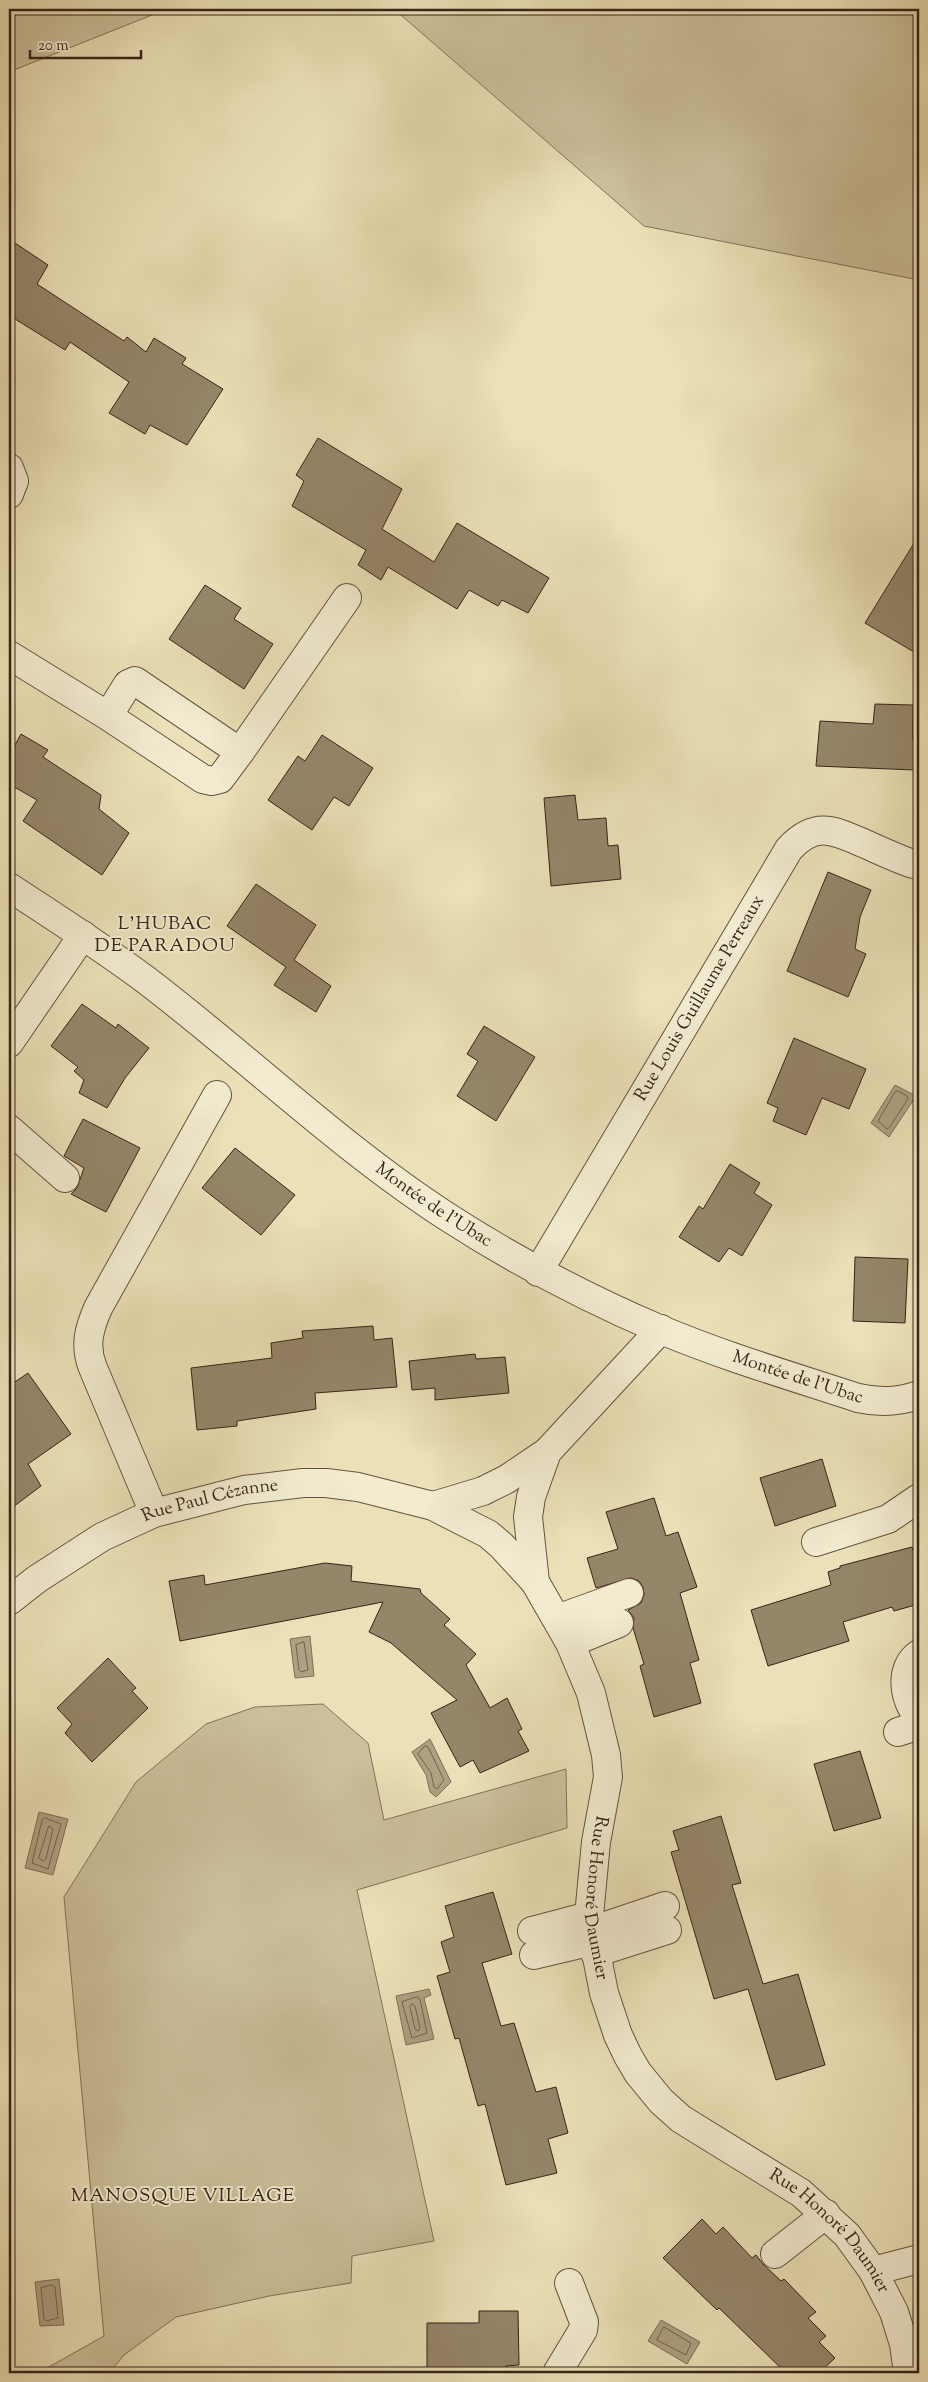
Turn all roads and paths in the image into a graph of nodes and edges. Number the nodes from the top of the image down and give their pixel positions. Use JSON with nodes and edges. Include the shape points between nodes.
{"nodes":[{"id":1,"x":9,"y":468,"type":"edge"},
{"id":2,"x":9,"y":494,"type":"edge"},
{"id":3,"x":348,"y":598,"type":"dead end"},
{"id":4,"x":9,"y":655,"type":"edge"},
{"id":5,"x":108,"y":716,"type":"junction"},
{"id":6,"x":240,"y":752,"type":"junction"},
{"id":7,"x":919,"y":865,"type":"edge"},
{"id":8,"x":9,"y":888,"type":"edge"},
{"id":9,"x":83,"y":935,"type":"junction"},
{"id":10,"x":9,"y":1043,"type":"edge"},
{"id":11,"x":217,"y":1094,"type":"dead end"},
{"id":12,"x":9,"y":1129,"type":"edge"},
{"id":13,"x":65,"y":1178,"type":"dead end"},
{"id":14,"x":538,"y":1272,"type":"junction"},
{"id":15,"x":661,"y":1330,"type":"junction"},
{"id":16,"x":919,"y":1395,"type":"edge"},
{"id":17,"x":547,"y":1452,"type":"junction"},
{"id":18,"x":919,"y":1498,"type":"edge"},
{"id":19,"x":433,"y":1506,"type":"junction"},
{"id":20,"x":851,"y":1511,"type":"dead end"},
{"id":21,"x":154,"y":1513,"type":"junction"},
{"id":22,"x":816,"y":1542,"type":"dead end"},
{"id":23,"x":535,"y":1582,"type":"junction"},
{"id":24,"x":630,"y":1593,"type":"dead end"},
{"id":25,"x":9,"y":1601,"type":"edge"},
{"id":26,"x":557,"y":1619,"type":"junction"},
{"id":27,"x":619,"y":1623,"type":"dead end"},
{"id":28,"x":570,"y":1643,"type":"junction"},
{"id":29,"x":919,"y":1654,"type":"edge"},
{"id":30,"x":912,"y":1724,"type":"edge"},
{"id":31,"x":666,"y":1918,"type":"dead end"},
{"id":32,"x":592,"y":1935,"type":"junction"},
{"id":33,"x":533,"y":1943,"type":"dead end"},
{"id":34,"x":826,"y":2214,"type":"junction"},
{"id":35,"x":775,"y":2254,"type":"dead end"},
{"id":36,"x":919,"y":2259,"type":"edge"},
{"id":37,"x":873,"y":2271,"type":"junction"},
{"id":38,"x":569,"y":2283,"type":"dead end"},
{"id":39,"x":557,"y":2373,"type":"edge"},
{"id":40,"x":908,"y":2373,"type":"edge"}],
"edges":[{"from":1,"to":2,"type":"street","via":[[14,481]]},
{"from":3,"to":6,"type":"street"},
{"from":4,"to":5,"type":"street"},
{"from":5,"to":6,"type":"street","via":[[203,779],[220,780]]},
{"from":5,"to":6,"type":"street","via":[[128,684],[135,681]]},
{"from":7,"to":14,"type":"street","name":"Rue Louis Guillaume Perreaux","via":[[833,831],[805,835],[789,849]]},
{"from":8,"to":9,"type":"street","name":"Montée de l'Ubac"},
{"from":9,"to":10,"type":"street"},
{"from":9,"to":14,"type":"street","name":"Montée de l'Ubac","via":[[146,980],[368,1159],[445,1215]]},
{"from":11,"to":21,"type":"street","via":[[98,1308],[87,1344],[92,1368]]},
{"from":12,"to":13,"type":"street"},
{"from":14,"to":15,"type":"street","name":"Montée de l'Ubac"},
{"from":15,"to":16,"type":"street","name":"Montée de l'Ubac","via":[[858,1398],[894,1402]]},
{"from":15,"to":17,"type":"street","name":"Rue Honoré Daumier"},
{"from":17,"to":19,"type":"street","via":[[500,1483]]},
{"from":17,"to":23,"type":"street","name":"Rue Honoré Daumier","via":[[529,1508]]},
{"from":18,"to":20,"type":"street"},
{"from":18,"to":22,"type":"street","via":[[888,1519]]},
{"from":19,"to":21,"type":"street","name":"Rue Paul Cézanne","via":[[358,1487],[303,1483],[244,1490]]},
{"from":19,"to":23,"type":"street","name":"Rue Paul Cézanne","via":[[488,1534]]},
{"from":21,"to":25,"type":"street","name":"Rue Paul Cézanne","via":[[102,1537]]},
{"from":23,"to":26,"type":"street","name":"Rue Honoré Daumier"},
{"from":24,"to":26,"type":"street"},
{"from":26,"to":28,"type":"street","name":"Rue Honoré Daumier"},
{"from":27,"to":28,"type":"street"},
{"from":28,"to":32,"type":"street","name":"Rue Honoré Daumier","via":[[597,1711],[608,1771],[591,1879]]},
{"from":29,"to":30,"type":"street","via":[[909,1664],[905,1676]]},
{"from":31,"to":32,"type":"street"},
{"from":32,"to":33,"type":"street"},
{"from":32,"to":34,"type":"street","name":"Rue Honoré Daumier","via":[[610,2014],[618,2035],[648,2087],[681,2119],[786,2183]]},
{"from":34,"to":35,"type":"street"},
{"from":34,"to":37,"type":"street","name":"Rue Honoré Daumier","via":[[847,2235]]},
{"from":36,"to":37,"type":"street"},
{"from":37,"to":40,"type":"street","name":"Rue Honoré Daumier","via":[[894,2312],[904,2344]]},
{"from":38,"to":39,"type":"street","via":[[584,2330]]}]}
